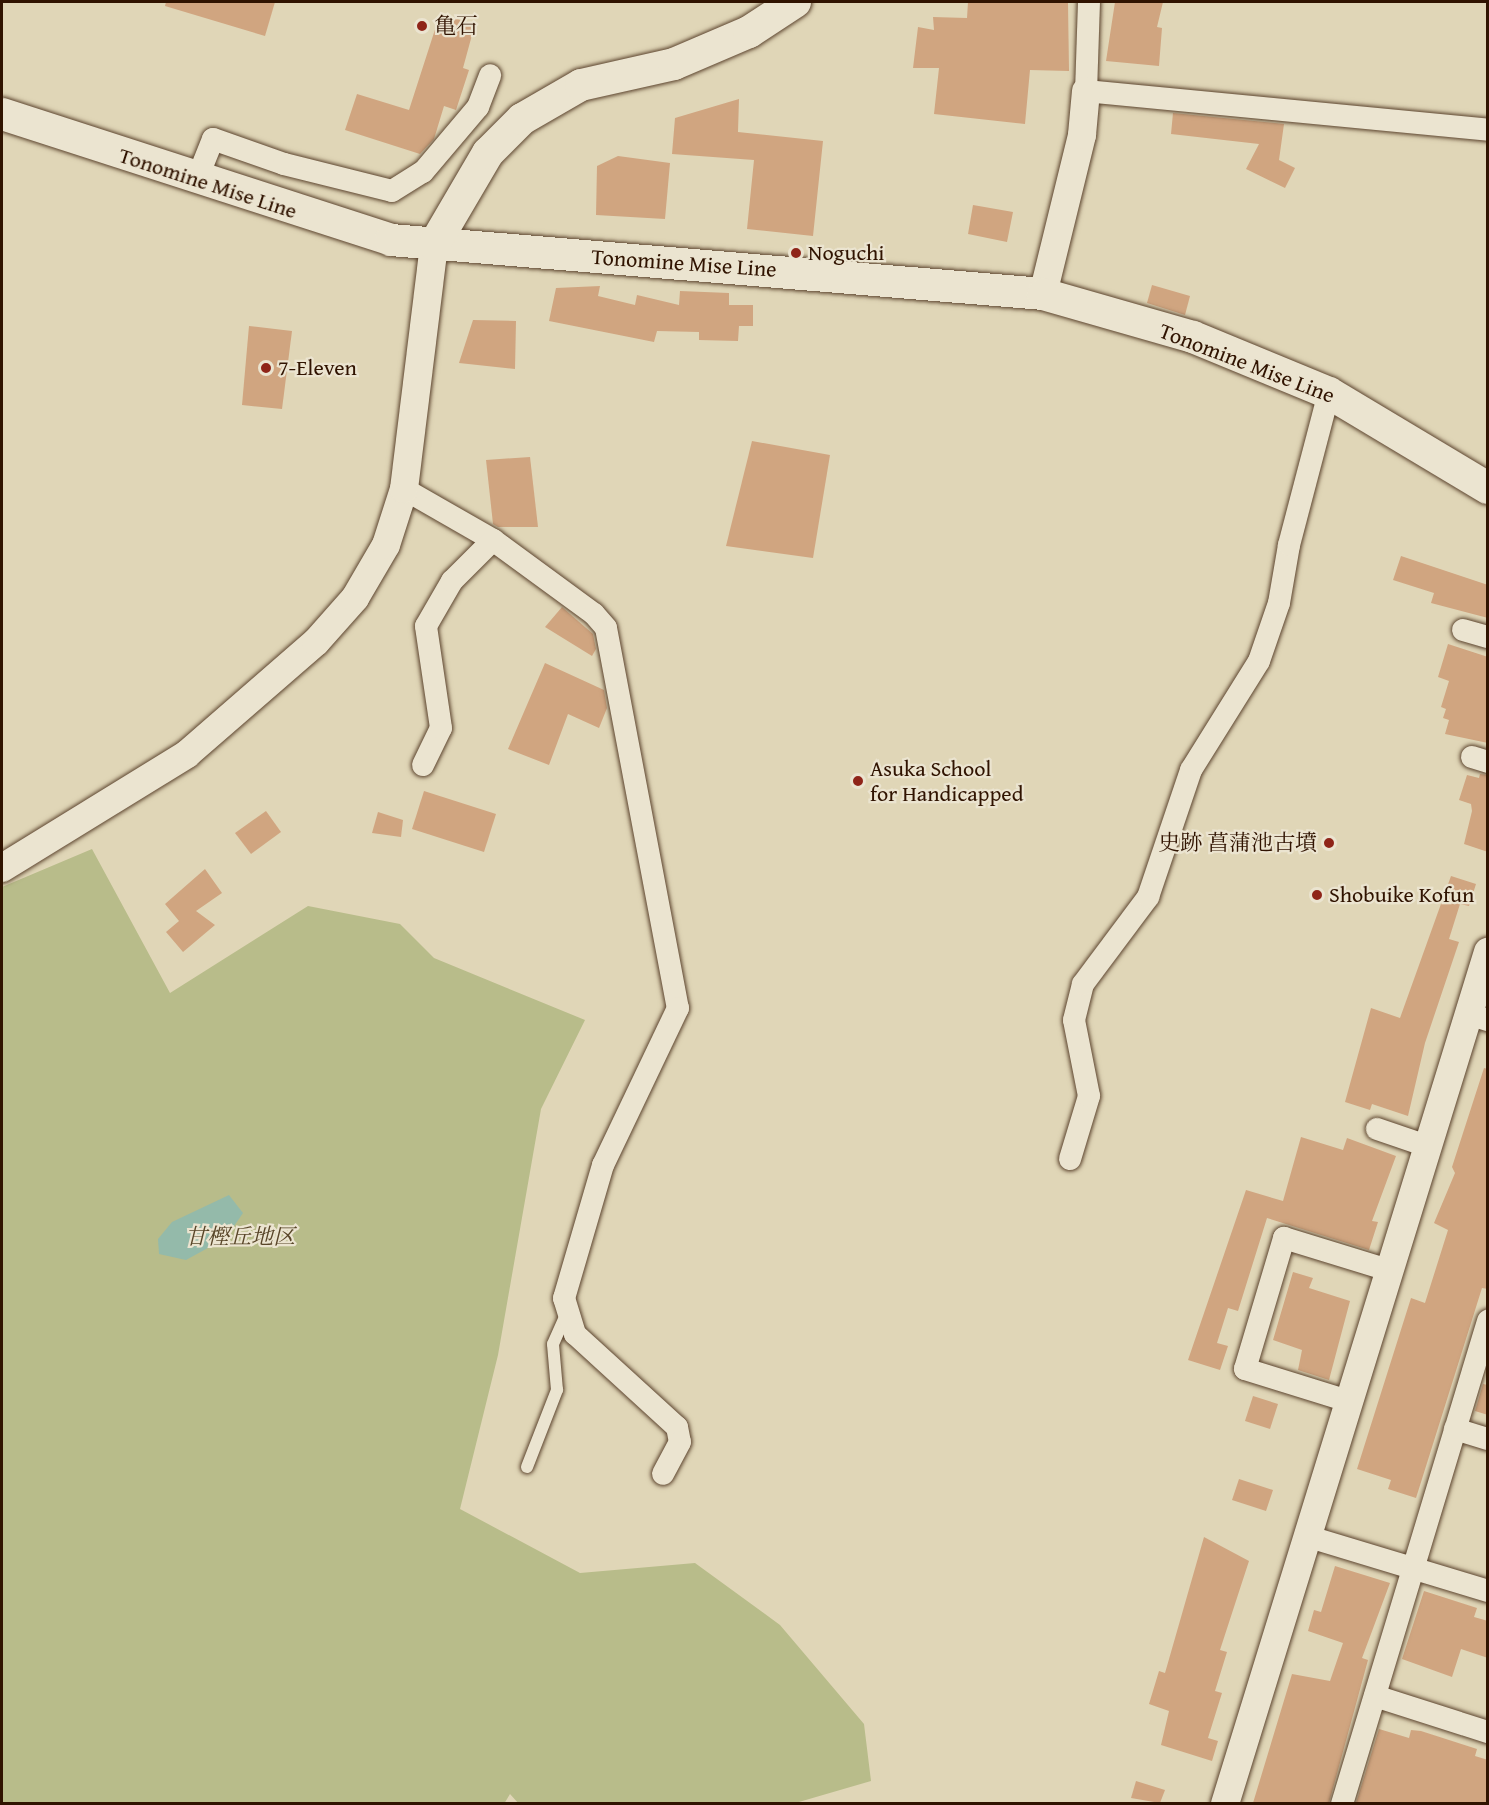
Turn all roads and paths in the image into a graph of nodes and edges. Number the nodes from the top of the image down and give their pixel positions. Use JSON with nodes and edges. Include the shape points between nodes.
{"nodes":[{"id":1,"x":795,"y":2,"type":"edge"},
{"id":2,"x":1089,"y":2,"type":"edge"},
{"id":3,"x":490,"y":75,"type":"dead end"},
{"id":4,"x":1086,"y":91,"type":"junction"},
{"id":5,"x":2,"y":114,"type":"edge"},
{"id":6,"x":1488,"y":130,"type":"edge"},
{"id":7,"x":197,"y":179,"type":"junction"},
{"id":8,"x":434,"y":245,"type":"junction"},
{"id":9,"x":1043,"y":294,"type":"junction"},
{"id":10,"x":1329,"y":393,"type":"junction"},
{"id":11,"x":1488,"y":488,"type":"edge"},
{"id":12,"x":404,"y":489,"type":"junction"},
{"id":13,"x":493,"y":540,"type":"junction"},
{"id":14,"x":1463,"y":630,"type":"dead end"},
{"id":15,"x":1488,"y":637,"type":"edge"},
{"id":16,"x":423,"y":765,"type":"dead end"},
{"id":17,"x":2,"y":868,"type":"edge"},
{"id":18,"x":1488,"y":952,"type":"edge"},
{"id":19,"x":1478,"y":1017,"type":"edge"},
{"id":20,"x":1377,"y":1129,"type":"dead end"},
{"id":21,"x":1427,"y":1146,"type":"junction"},
{"id":22,"x":1070,"y":1160,"type":"dead end"},
{"id":23,"x":1388,"y":1270,"type":"junction"},
{"id":24,"x":568,"y":1311,"type":"junction"},
{"id":25,"x":1488,"y":1321,"type":"edge"},
{"id":26,"x":1348,"y":1401,"type":"junction"},
{"id":27,"x":1455,"y":1429,"type":"junction"},
{"id":28,"x":1488,"y":1439,"type":"edge"},
{"id":29,"x":527,"y":1467,"type":"dead end"},
{"id":30,"x":663,"y":1474,"type":"dead end"},
{"id":31,"x":1306,"y":1536,"type":"junction"},
{"id":32,"x":1413,"y":1568,"type":"junction"},
{"id":33,"x":1488,"y":1591,"type":"edge"},
{"id":34,"x":1375,"y":1696,"type":"junction"},
{"id":35,"x":1488,"y":1732,"type":"edge"},
{"id":36,"x":1225,"y":1803,"type":"edge"},
{"id":37,"x":1342,"y":1803,"type":"edge"}],
"edges":[{"from":1,"to":8,"type":"main road","via":[[749,32],[717,46],[674,64],[581,85],[522,119],[488,153],[460,194]]},
{"from":2,"to":4,"type":"street"},
{"from":3,"to":7,"type":"street","via":[[478,107],[423,172],[392,191],[285,164],[213,139]]},
{"from":4,"to":6,"type":"street"},
{"from":4,"to":9,"type":"street","via":[[1082,135]]},
{"from":5,"to":7,"type":"main road","name":"Tonomine Mise Line"},
{"from":7,"to":8,"type":"main road","name":"Tonomine Mise Line","via":[[391,240]]},
{"from":8,"to":9,"type":"main road","name":"Tonomine Mise Line"},
{"from":8,"to":12,"type":"street"},
{"from":9,"to":10,"type":"main road","name":"Tonomine Mise Line","via":[[1193,337]]},
{"from":10,"to":11,"type":"main road","name":"Tonomine Mise Line"},
{"from":10,"to":22,"type":"street","via":[[1289,545],[1279,603],[1259,661],[1191,770],[1148,897],[1083,984],[1074,1020],[1089,1096]]},
{"from":12,"to":13,"type":"street"},
{"from":12,"to":17,"type":"street","via":[[373,571],[316,642],[178,760]]},
{"from":13,"to":16,"type":"street","via":[[452,581],[426,626],[441,728]]},
{"from":13,"to":24,"type":"street","via":[[594,614],[606,628],[678,1008],[603,1166],[564,1298]]},
{"from":14,"to":15,"type":"street"},
{"from":18,"to":19,"type":"street"},
{"from":19,"to":21,"type":"street"},
{"from":20,"to":21,"type":"street"},
{"from":21,"to":23,"type":"street"},
{"from":23,"to":26,"type":"street"},
{"from":23,"to":26,"type":"street","via":[[1284,1238],[1245,1369]]},
{"from":24,"to":29,"type":"lane","via":[[553,1344],[557,1390]]},
{"from":24,"to":30,"type":"street","via":[[575,1334],[678,1428],[680,1442]]},
{"from":25,"to":27,"type":"street"},
{"from":26,"to":31,"type":"street"},
{"from":27,"to":28,"type":"street"},
{"from":27,"to":32,"type":"street"},
{"from":31,"to":32,"type":"street"},
{"from":31,"to":36,"type":"street"},
{"from":32,"to":33,"type":"street"},
{"from":32,"to":34,"type":"street"},
{"from":34,"to":35,"type":"street"},
{"from":34,"to":37,"type":"street"}]}
